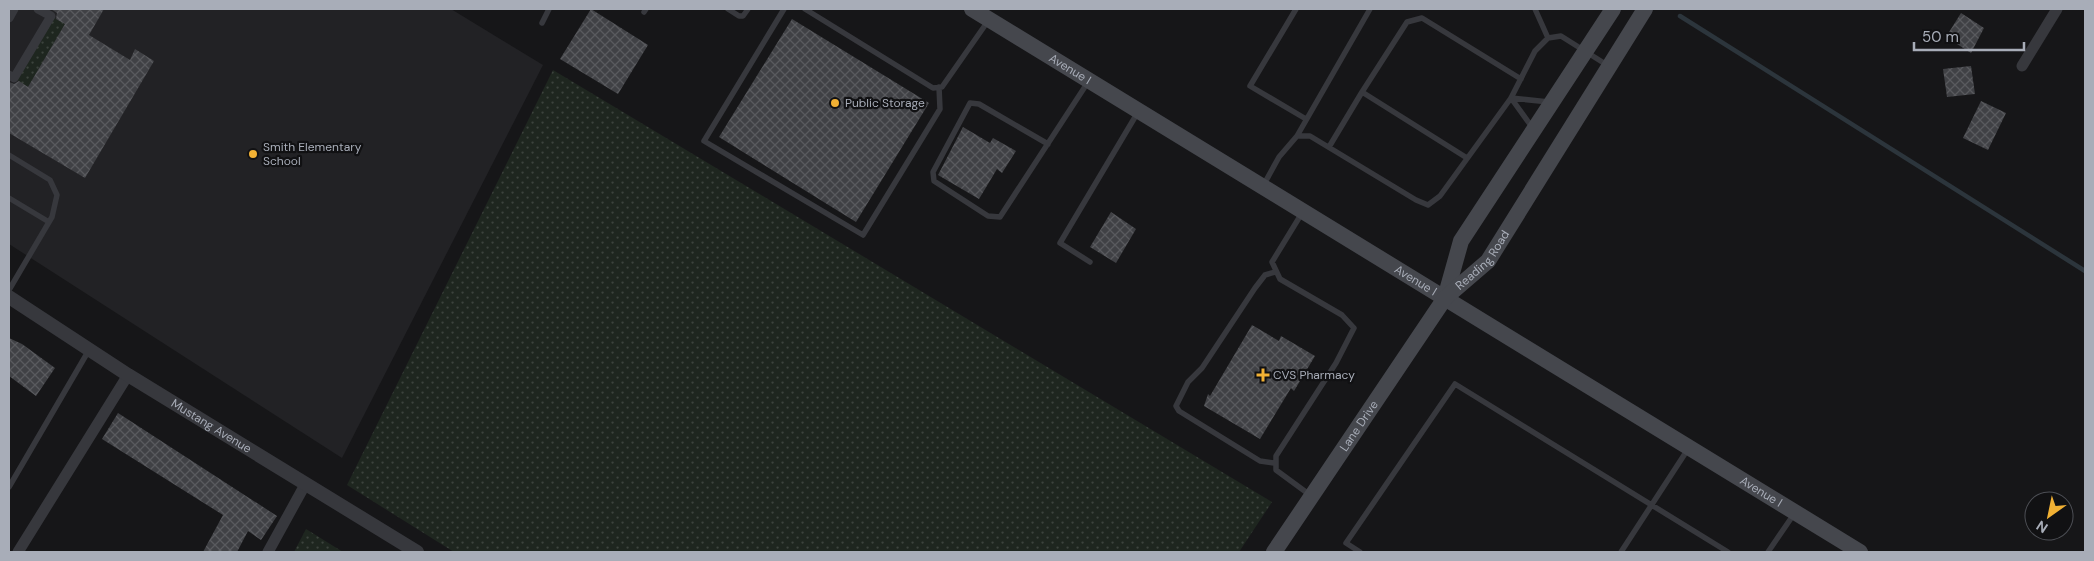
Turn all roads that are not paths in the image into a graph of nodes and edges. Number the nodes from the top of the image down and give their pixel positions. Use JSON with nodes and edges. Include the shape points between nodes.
{"nodes":[{"id":1,"x":14,"y":9,"type":"edge"},
{"id":2,"x":38,"y":9,"type":"edge"},
{"id":3,"x":549,"y":9,"type":"edge"},
{"id":4,"x":728,"y":9,"type":"edge"},
{"id":5,"x":748,"y":9,"type":"edge"},
{"id":6,"x":784,"y":9,"type":"edge"},
{"id":7,"x":805,"y":9,"type":"edge"},
{"id":8,"x":972,"y":9,"type":"edge"},
{"id":9,"x":1296,"y":9,"type":"edge"},
{"id":10,"x":1370,"y":9,"type":"edge"},
{"id":11,"x":1535,"y":9,"type":"edge"},
{"id":12,"x":1613,"y":9,"type":"edge"},
{"id":13,"x":1644,"y":9,"type":"edge"},
{"id":14,"x":2057,"y":9,"type":"edge"},
{"id":15,"x":9,"y":18,"type":"edge"},
{"id":16,"x":989,"y":19,"type":"junction"},
{"id":17,"x":542,"y":23,"type":"dead end"},
{"id":18,"x":1548,"y":38,"type":"junction"},
{"id":19,"x":1586,"y":51,"type":"junction"},
{"id":20,"x":1609,"y":66,"type":"junction"},
{"id":21,"x":2022,"y":66,"type":"dead end"},
{"id":22,"x":9,"y":75,"type":"edge"},
{"id":23,"x":1521,"y":79,"type":"junction"},
{"id":24,"x":1089,"y":80,"type":"junction"},
{"id":25,"x":938,"y":87,"type":"junction"},
{"id":26,"x":1362,"y":92,"type":"junction"},
{"id":27,"x":1511,"y":98,"type":"junction"},
{"id":28,"x":1553,"y":102,"type":"junction"},
{"id":29,"x":1139,"y":110,"type":"junction"},
{"id":30,"x":1306,"y":119,"type":"junction"},
{"id":31,"x":1534,"y":130,"type":"junction"},
{"id":32,"x":1297,"y":136,"type":"junction"},
{"id":33,"x":1048,"y":144,"type":"junction"},
{"id":34,"x":1329,"y":147,"type":"junction"},
{"id":35,"x":9,"y":155,"type":"edge"},
{"id":36,"x":1468,"y":158,"type":"junction"},
{"id":37,"x":1263,"y":186,"type":"junction"},
{"id":38,"x":9,"y":198,"type":"edge"},
{"id":39,"x":1304,"y":211,"type":"junction"},
{"id":40,"x":49,"y":222,"type":"junction"},
{"id":41,"x":1090,"y":262,"type":"dead end"},
{"id":42,"x":1275,"y":272,"type":"junction"},
{"id":43,"x":9,"y":297,"type":"edge"},
{"id":44,"x":1445,"y":298,"type":"junction"},
{"id":45,"x":89,"y":350,"type":"junction"},
{"id":46,"x":128,"y":375,"type":"junction"},
{"id":47,"x":1689,"y":447,"type":"junction"},
{"id":48,"x":1274,"y":463,"type":"junction"},
{"id":49,"x":306,"y":483,"type":"junction"},
{"id":50,"x":9,"y":488,"type":"edge"},
{"id":51,"x":1312,"y":496,"type":"junction"},
{"id":52,"x":1652,"y":504,"type":"junction"},
{"id":53,"x":1795,"y":512,"type":"junction"},
{"id":54,"x":18,"y":552,"type":"edge"},
{"id":55,"x":268,"y":552,"type":"edge"},
{"id":56,"x":417,"y":552,"type":"edge"},
{"id":57,"x":1274,"y":552,"type":"edge"},
{"id":58,"x":1360,"y":552,"type":"edge"},
{"id":59,"x":1620,"y":552,"type":"edge"},
{"id":60,"x":1728,"y":552,"type":"edge"},
{"id":61,"x":1768,"y":552,"type":"edge"},
{"id":62,"x":1860,"y":552,"type":"edge"}],
"edges":[{"from":1,"to":15,"type":"street"},
{"from":2,"to":22,"type":"street","via":[[51,16],[14,78]]},
{"from":3,"to":17,"type":"lane"},
{"from":4,"to":5,"type":"lane","via":[[743,16]]},
{"from":6,"to":25,"type":"lane","via":[[704,141],[863,236],[940,109]]},
{"from":7,"to":25,"type":"lane","via":[[933,88]]},
{"from":8,"to":16,"type":"main road","name":"Avenue I"},
{"from":9,"to":30,"type":"lane","via":[[1250,86]]},
{"from":10,"to":30,"type":"lane"},
{"from":11,"to":18,"type":"lane"},
{"from":12,"to":19,"type":"main road","name":"Reading Road"},
{"from":13,"to":20,"type":"main road","name":"Reading Road"},
{"from":14,"to":21,"type":"street"},
{"from":16,"to":24,"type":"main road","name":"Avenue I"},
{"from":16,"to":25,"type":"lane","via":[[942,87]]},
{"from":18,"to":19,"type":"lane","via":[[1561,36]]},
{"from":18,"to":23,"type":"lane","via":[[1535,51]]},
{"from":19,"to":20,"type":"lane"},
{"from":19,"to":28,"type":"main road","name":"Reading Road"},
{"from":20,"to":44,"type":"main road","name":"Reading Road","via":[[1488,260]]},
{"from":23,"to":26,"type":"lane","via":[[1422,18],[1407,22]]},
{"from":23,"to":27,"type":"lane"},
{"from":24,"to":29,"type":"main road","name":"Avenue I"},
{"from":24,"to":33,"type":"lane"},
{"from":26,"to":34,"type":"lane"},
{"from":26,"to":36,"type":"lane"},
{"from":27,"to":28,"type":"lane"},
{"from":27,"to":31,"type":"lane"},
{"from":27,"to":36,"type":"lane"},
{"from":28,"to":31,"type":"main road","name":"Reading Road"},
{"from":29,"to":37,"type":"main road","name":"Avenue I"},
{"from":29,"to":41,"type":"lane","via":[[1060,244]]},
{"from":30,"to":32,"type":"lane"},
{"from":31,"to":44,"type":"main road","name":"Reading Road","via":[[1461,241]]},
{"from":32,"to":34,"type":"lane","via":[[1310,136]]},
{"from":32,"to":37,"type":"lane","via":[[1279,158]]},
{"from":33,"to":33,"type":"lane","via":[[1000,217],[988,216],[934,182],[933,172],[970,103],[979,104]]},
{"from":34,"to":36,"type":"lane","via":[[1428,205],[1440,196]]},
{"from":35,"to":40,"type":"lane","via":[[50,180],[57,195]]},
{"from":37,"to":39,"type":"main road","name":"Avenue I"},
{"from":38,"to":40,"type":"lane"},
{"from":39,"to":42,"type":"lane","via":[[1272,262]]},
{"from":39,"to":44,"type":"main road","name":"Avenue I"},
{"from":40,"to":43,"type":"lane"},
{"from":42,"to":48,"type":"lane","via":[[1342,314],[1354,328]]},
{"from":42,"to":48,"type":"lane","via":[[1265,275],[1255,288],[1202,368],[1188,382],[1176,406],[1179,411],[1260,460]]},
{"from":43,"to":45,"type":"street","name":"Mustang Avenue"},
{"from":44,"to":47,"type":"main road","name":"Avenue I"},
{"from":44,"to":51,"type":"main road","name":"Lane Drive"},
{"from":45,"to":46,"type":"street","name":"Mustang Avenue"},
{"from":45,"to":50,"type":"lane"},
{"from":46,"to":49,"type":"street","name":"Mustang Avenue"},
{"from":46,"to":54,"type":"street"},
{"from":47,"to":52,"type":"lane"},
{"from":47,"to":53,"type":"main road","name":"Avenue I"},
{"from":48,"to":51,"type":"lane","via":[[1282,476]]},
{"from":49,"to":55,"type":"street"},
{"from":49,"to":56,"type":"street","name":"Mustang Avenue"},
{"from":51,"to":57,"type":"main road","name":"Lane Drive"},
{"from":52,"to":58,"type":"lane","via":[[1455,384],[1346,543]]},
{"from":52,"to":59,"type":"lane"},
{"from":52,"to":60,"type":"lane"},
{"from":53,"to":61,"type":"lane"},
{"from":53,"to":62,"type":"main road","name":"Avenue I"}]}
